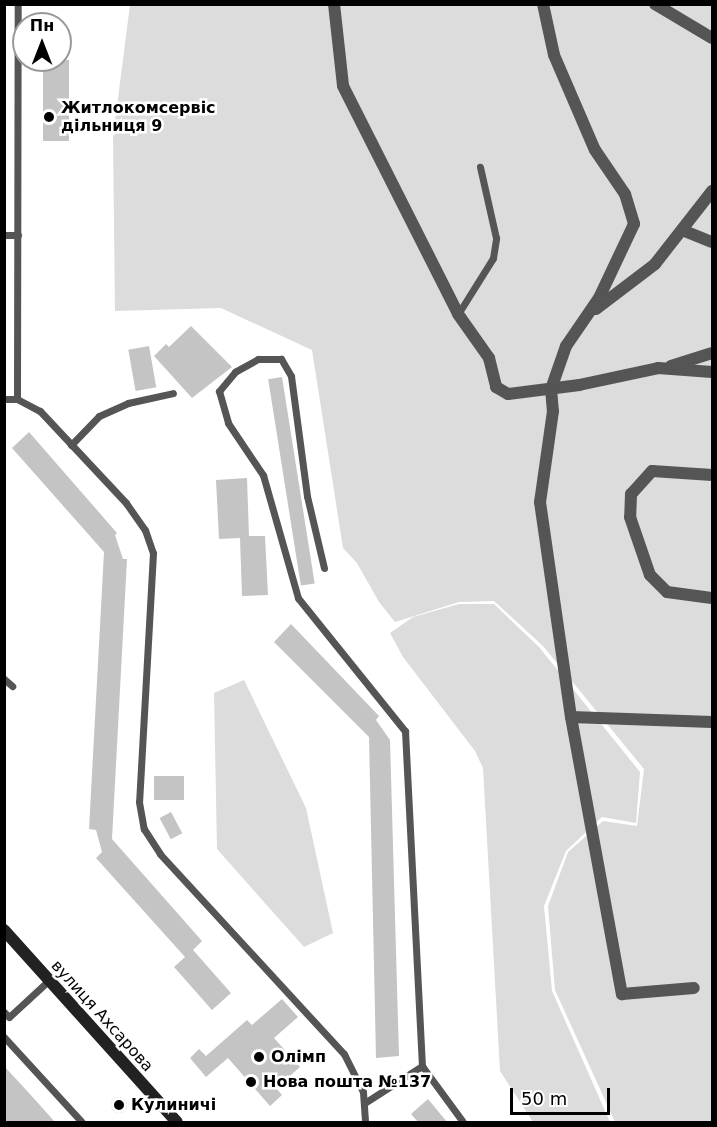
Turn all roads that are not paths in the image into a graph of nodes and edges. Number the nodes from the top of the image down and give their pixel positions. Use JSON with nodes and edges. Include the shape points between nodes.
{"nodes":[{"id":1,"x":18,"y":4,"type":"edge"},
{"id":2,"x":334,"y":4,"type":"edge"},
{"id":3,"x":543,"y":4,"type":"edge"},
{"id":4,"x":655,"y":4,"type":"edge"},
{"id":5,"x":712,"y":38,"type":"edge"},
{"id":6,"x":480,"y":167,"type":"dead end"},
{"id":7,"x":712,"y":191,"type":"edge"},
{"id":8,"x":682,"y":230,"type":"junction"},
{"id":9,"x":4,"y":235,"type":"edge"},
{"id":10,"x":18,"y":235,"type":"junction"},
{"id":11,"x":712,"y":242,"type":"edge"},
{"id":12,"x":458,"y":314,"type":"junction"},
{"id":13,"x":588,"y":315,"type":"junction"},
{"id":14,"x":712,"y":353,"type":"edge"},
{"id":15,"x":664,"y":368,"type":"junction"},
{"id":16,"x":712,"y":372,"type":"edge"},
{"id":17,"x":548,"y":389,"type":"junction"},
{"id":18,"x":173,"y":393,"type":"dead end"},
{"id":19,"x":4,"y":399,"type":"edge"},
{"id":20,"x":17,"y":399,"type":"junction"},
{"id":21,"x":71,"y":445,"type":"junction"},
{"id":22,"x":712,"y":475,"type":"edge"},
{"id":23,"x":324,"y":568,"type":"dead end"},
{"id":24,"x":712,"y":598,"type":"edge"},
{"id":25,"x":4,"y":679,"type":"edge"},
{"id":26,"x":12,"y":686,"type":"dead end"},
{"id":27,"x":571,"y":717,"type":"junction"},
{"id":28,"x":712,"y":722,"type":"edge"},
{"id":29,"x":4,"y":930,"type":"edge"},
{"id":30,"x":48,"y":981,"type":"junction"},
{"id":31,"x":694,"y":988,"type":"dead end"},
{"id":32,"x":4,"y":1012,"type":"edge"},
{"id":33,"x":4,"y":1037,"type":"edge"},
{"id":34,"x":422,"y":1066,"type":"junction"},
{"id":35,"x":366,"y":1102,"type":"junction"},
{"id":36,"x":81,"y":1122,"type":"edge"},
{"id":37,"x":177,"y":1122,"type":"edge"},
{"id":38,"x":365,"y":1122,"type":"edge"},
{"id":39,"x":463,"y":1122,"type":"edge"}],
"edges":[{"from":1,"to":10,"type":"lane"},
{"from":2,"to":12,"type":"street","via":[[343,86]]},
{"from":3,"to":13,"type":"street","via":[[554,55],[595,150],[625,194],[633,224]]},
{"from":4,"to":5,"type":"street"},
{"from":6,"to":12,"type":"lane","via":[[496,238],[493,258]]},
{"from":7,"to":8,"type":"street"},
{"from":8,"to":11,"type":"street"},
{"from":8,"to":13,"type":"street","via":[[655,264]]},
{"from":9,"to":10,"type":"lane"},
{"from":10,"to":20,"type":"lane"},
{"from":12,"to":17,"type":"street","via":[[489,358],[496,387],[508,394]]},
{"from":13,"to":17,"type":"street","via":[[566,346]]},
{"from":14,"to":15,"type":"street"},
{"from":15,"to":16,"type":"street"},
{"from":15,"to":17,"type":"street"},
{"from":17,"to":27,"type":"street","via":[[553,411],[540,502]]},
{"from":18,"to":21,"type":"lane","via":[[128,403],[99,416]]},
{"from":19,"to":20,"type":"lane"},
{"from":20,"to":21,"type":"lane","via":[[40,411]]},
{"from":21,"to":35,"type":"lane","via":[[126,503],[145,530],[153,553],[139,802],[144,829],[160,854],[344,1054]]},
{"from":22,"to":24,"type":"street","via":[[652,471],[631,494],[630,517],[650,575],[667,592]]},
{"from":23,"to":34,"type":"lane","via":[[307,496],[291,376],[281,359],[258,359],[235,372],[219,392],[228,423],[263,475],[298,598],[405,731]]},
{"from":25,"to":26,"type":"lane"},
{"from":27,"to":28,"type":"street"},
{"from":27,"to":31,"type":"street","via":[[622,994]]},
{"from":29,"to":30,"type":"main road","name":"вулиця Ахсарова"},
{"from":30,"to":32,"type":"lane","via":[[9,1017]]},
{"from":30,"to":37,"type":"main road","name":"вулиця Ахсарова"},
{"from":33,"to":36,"type":"lane"},
{"from":34,"to":35,"type":"lane"},
{"from":34,"to":39,"type":"lane"},
{"from":35,"to":38,"type":"lane"}]}
